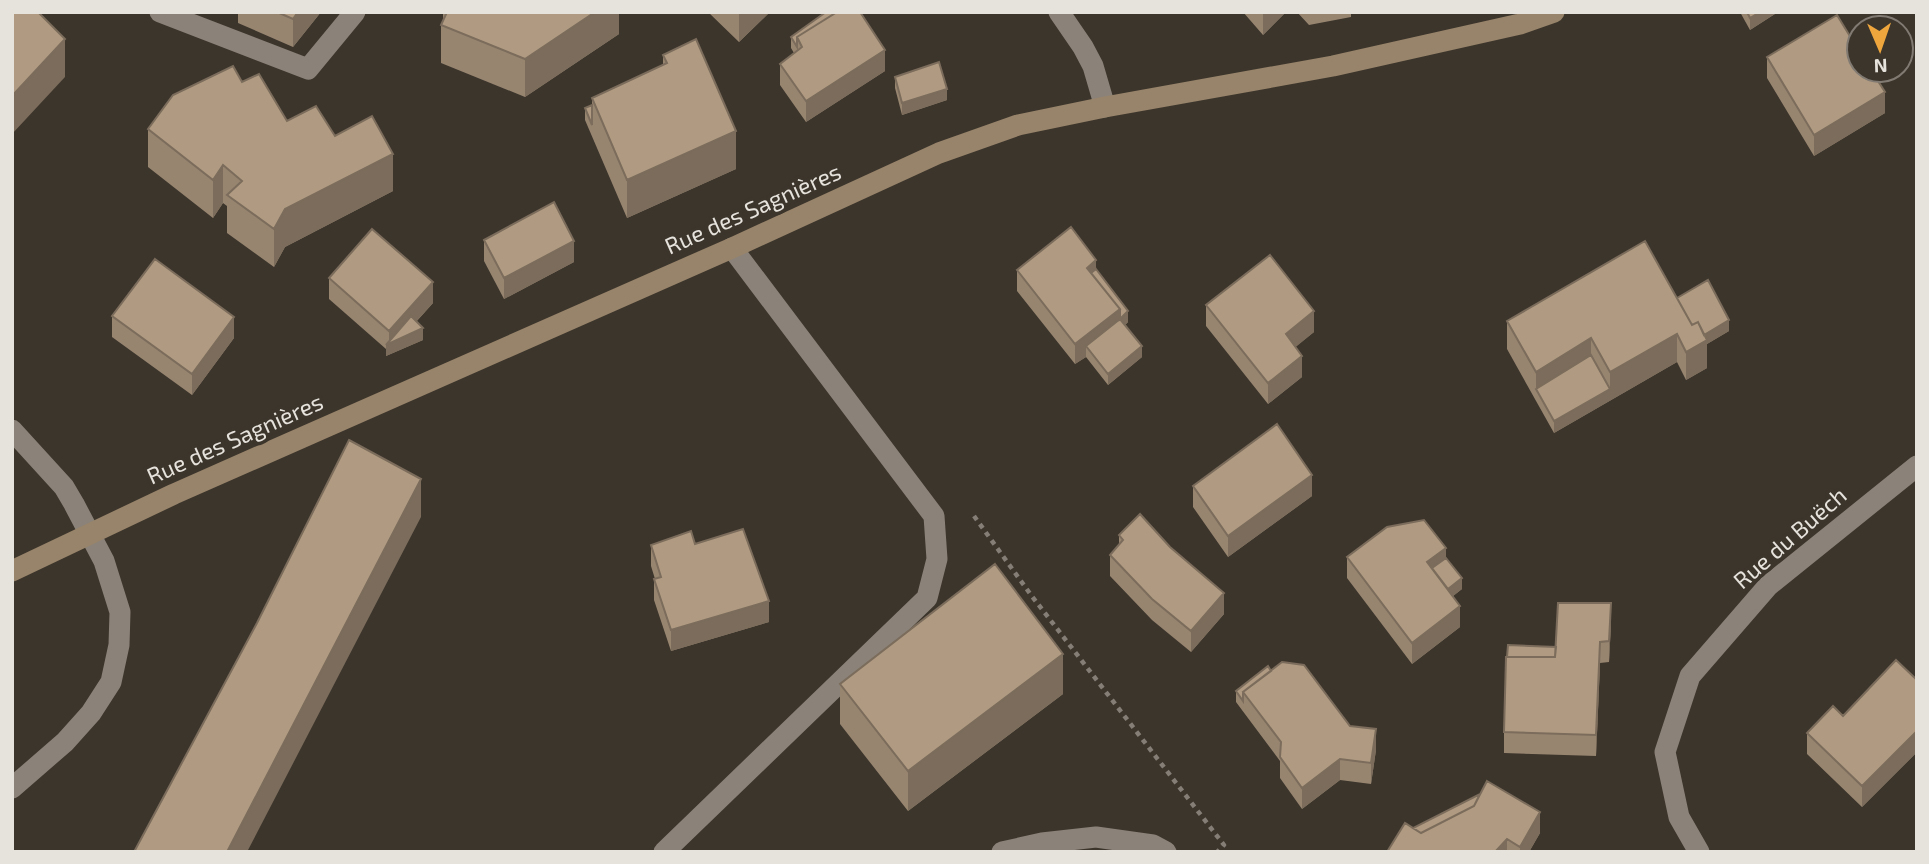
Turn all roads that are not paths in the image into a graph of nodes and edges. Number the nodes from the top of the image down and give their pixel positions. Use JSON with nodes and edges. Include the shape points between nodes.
{"nodes":[{"id":1,"x":160,"y":12,"type":"edge"},
{"id":2,"x":355,"y":12,"type":"edge"},
{"id":3,"x":1059,"y":12,"type":"edge"},
{"id":4,"x":1554,"y":12,"type":"edge"},
{"id":5,"x":1105,"y":107,"type":"junction"},
{"id":6,"x":732,"y":248,"type":"junction"},
{"id":7,"x":12,"y":430,"type":"edge"},
{"id":8,"x":1917,"y":466,"type":"edge"},
{"id":9,"x":90,"y":533,"type":"junction"},
{"id":10,"x":12,"y":571,"type":"edge"},
{"id":11,"x":12,"y":788,"type":"edge"},
{"id":12,"x":664,"y":852,"type":"edge"},
{"id":13,"x":1002,"y":852,"type":"edge"},
{"id":14,"x":1166,"y":852,"type":"edge"},
{"id":15,"x":1699,"y":852,"type":"edge"}],
"edges":[{"from":1,"to":2,"type":"street","via":[[308,69]]},
{"from":3,"to":5,"type":"street","via":[[1093,66]]},
{"from":4,"to":5,"type":"main road","name":"Rue des Sagnières","via":[[1520,24],[1333,66]]},
{"from":5,"to":6,"type":"main road","name":"Rue des Sagnières","via":[[1018,125],[939,153]]},
{"from":6,"to":9,"type":"main road","name":"Rue des Sagnières"},
{"from":6,"to":12,"type":"street","via":[[934,516],[937,559],[926,598]]},
{"from":7,"to":9,"type":"street","via":[[64,487]]},
{"from":8,"to":15,"type":"street","name":"Rue du Buëch","via":[[1768,586],[1690,676],[1665,752],[1679,817]]},
{"from":9,"to":10,"type":"main road","name":"Rue des Sagnières"},
{"from":9,"to":11,"type":"street","via":[[120,612],[111,682],[65,742]]},
{"from":13,"to":14,"type":"street","via":[[1096,837],[1153,845]]}]}
